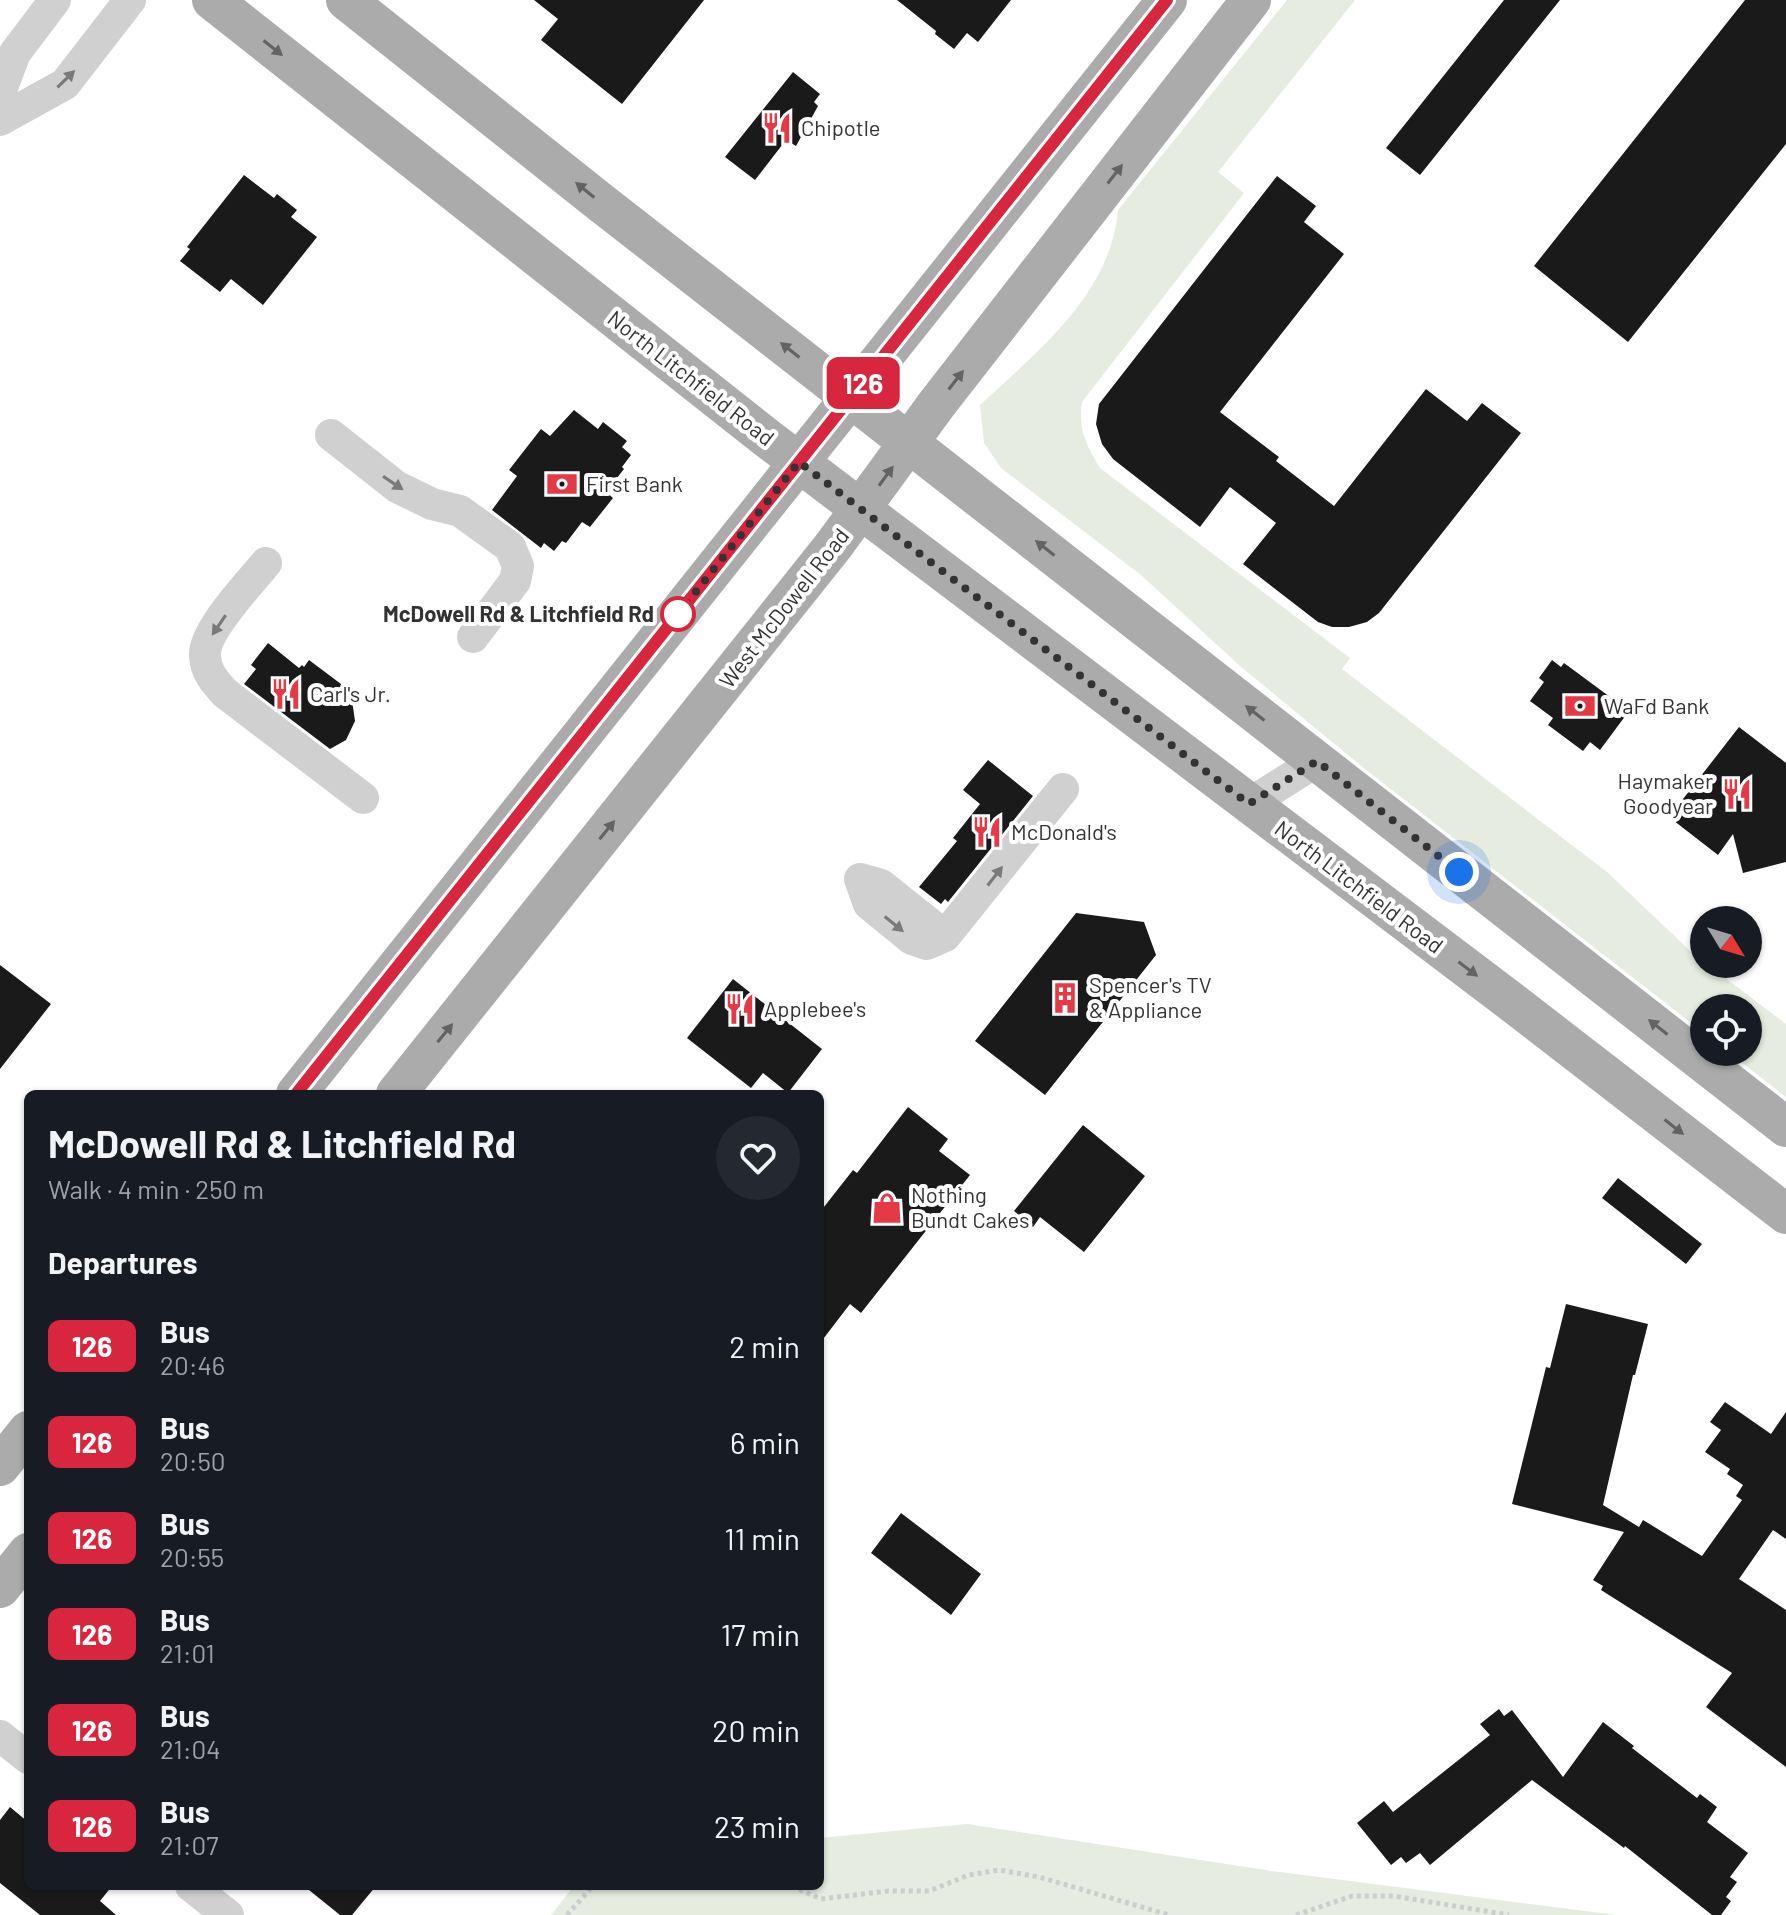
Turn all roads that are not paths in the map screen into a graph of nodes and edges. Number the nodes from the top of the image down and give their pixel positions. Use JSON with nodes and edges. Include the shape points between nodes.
{"nodes":[{"id":1,"x":55,"y":0,"type":"edge"},
{"id":2,"x":130,"y":0,"type":"edge"},
{"id":3,"x":212,"y":0,"type":"edge"},
{"id":4,"x":346,"y":0,"type":"edge"},
{"id":5,"x":1167,"y":0,"type":"edge"},
{"id":6,"x":1251,"y":0,"type":"edge"},
{"id":7,"x":0,"y":93,"type":"edge"},
{"id":8,"x":0,"y":120,"type":"edge"},
{"id":9,"x":852,"y":397,"type":"junction"},
{"id":10,"x":331,"y":435,"type":"dead end"},
{"id":11,"x":910,"y":443,"type":"junction"},
{"id":12,"x":799,"y":462,"type":"junction"},
{"id":13,"x":862,"y":509,"type":"junction"},
{"id":14,"x":266,"y":563,"type":"dead end"},
{"id":15,"x":473,"y":637,"type":"dead end"},
{"id":16,"x":1317,"y":761,"type":"junction"},
{"id":17,"x":1063,"y":789,"type":"dead end"},
{"id":18,"x":363,"y":798,"type":"dead end"},
{"id":19,"x":1249,"y":804,"type":"junction"},
{"id":20,"x":860,"y":879,"type":"dead end"},
{"id":21,"x":299,"y":1090,"type":"edge"},
{"id":22,"x":399,"y":1090,"type":"edge"},
{"id":23,"x":1786,"y":1127,"type":"edge"},
{"id":24,"x":1786,"y":1214,"type":"edge"},
{"id":25,"x":24,"y":1436,"type":"edge"},
{"id":26,"x":0,"y":1466,"type":"edge"},
{"id":27,"x":24,"y":1558,"type":"edge"},
{"id":28,"x":0,"y":1588,"type":"edge"},
{"id":29,"x":0,"y":1736,"type":"edge"},
{"id":30,"x":24,"y":1755,"type":"edge"},
{"id":31,"x":196,"y":1890,"type":"edge"},
{"id":32,"x":228,"y":1915,"type":"edge"}],
"edges":[{"from":1,"to":7,"type":"street","via":[[15,53]]},
{"from":8,"to":2,"type":"street","one_way":true,"via":[[65,84]]},
{"from":3,"to":12,"type":"main road","name":"North Litchfield Road","one_way":true},
{"from":9,"to":4,"type":"main road","one_way":true},
{"from":5,"to":9,"type":"main road"},
{"from":11,"to":6,"type":"main road","name":"West McDowell Road","one_way":true},
{"from":9,"to":11,"type":"main road"},
{"from":9,"to":12,"type":"main road"},
{"from":10,"to":15,"type":"street","one_way":true,"via":[[397,487],[460,511],[510,547],[518,566],[515,581]]},
{"from":13,"to":11,"type":"main road","name":"West McDowell Road","one_way":true},
{"from":16,"to":11,"type":"main road","one_way":true},
{"from":12,"to":13,"type":"main road","name":"North Litchfield Road"},
{"from":12,"to":21,"type":"main road"},
{"from":13,"to":19,"type":"main road","name":"North Litchfield Road"},
{"from":22,"to":13,"type":"main road","name":"West McDowell Road","one_way":true},
{"from":14,"to":18,"type":"street","one_way":true,"via":[[213,630],[204,653],[210,677]]},
{"from":16,"to":19,"type":"street"},
{"from":23,"to":16,"type":"main road","one_way":true},
{"from":20,"to":17,"type":"street","one_way":true,"via":[[881,885],[945,936]]},
{"from":19,"to":24,"type":"main road","name":"North Litchfield Road","one_way":true},
{"from":25,"to":26,"type":"main road"},
{"from":27,"to":28,"type":"main road"},
{"from":29,"to":30,"type":"street"},
{"from":31,"to":32,"type":"street"}]}
